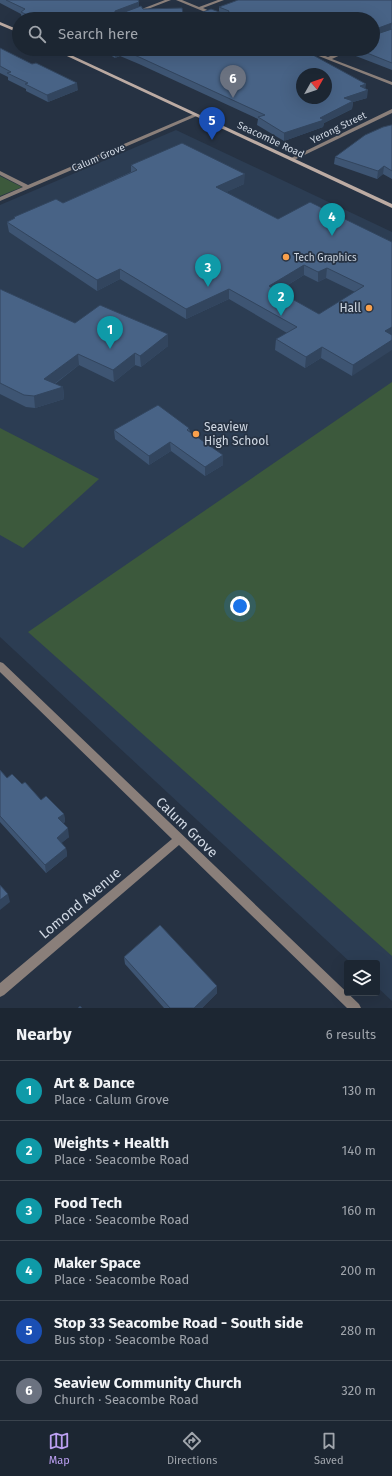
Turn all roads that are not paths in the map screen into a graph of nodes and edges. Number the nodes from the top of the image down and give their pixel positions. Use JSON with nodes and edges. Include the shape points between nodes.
{"nodes":[{"id":1,"x":169,"y":0,"type":"edge"},
{"id":2,"x":178,"y":0,"type":"edge"},
{"id":3,"x":222,"y":0,"type":"edge"},
{"id":4,"x":199,"y":8,"type":"junction"},
{"id":5,"x":137,"y":12,"type":"edge"},
{"id":6,"x":209,"y":12,"type":"edge"},
{"id":7,"x":0,"y":23,"type":"edge"},
{"id":8,"x":12,"y":29,"type":"edge"},
{"id":9,"x":69,"y":56,"type":"edge"},
{"id":10,"x":320,"y":56,"type":"edge"},
{"id":11,"x":335,"y":56,"type":"edge"},
{"id":12,"x":328,"y":59,"type":"junction"},
{"id":13,"x":392,"y":84,"type":"edge"},
{"id":14,"x":392,"y":111,"type":"edge"},
{"id":15,"x":196,"y":115,"type":"junction"},
{"id":16,"x":292,"y":159,"type":"junction"},
{"id":17,"x":0,"y":173,"type":"edge"},
{"id":18,"x":28,"y":188,"type":"junction"},
{"id":19,"x":0,"y":199,"type":"edge"},
{"id":20,"x":392,"y":206,"type":"edge"},
{"id":21,"x":0,"y":666,"type":"edge"},
{"id":22,"x":179,"y":839,"type":"junction"},
{"id":23,"x":0,"y":991,"type":"edge"},
{"id":24,"x":355,"y":1008,"type":"edge"}],
"edges":[{"from":1,"to":5,"type":"street"},
{"from":2,"to":4,"type":"street"},
{"from":3,"to":4,"type":"street"},
{"from":4,"to":6,"type":"street"},
{"from":7,"to":8,"type":"main road"},
{"from":9,"to":15,"type":"main road","name":"Seacombe Road"},
{"from":10,"to":12,"type":"street"},
{"from":11,"to":12,"type":"street"},
{"from":12,"to":13,"type":"street"},
{"from":14,"to":16,"type":"street","name":"Yerong Street"},
{"from":15,"to":16,"type":"main road","name":"Seacombe Road"},
{"from":15,"to":18,"type":"street","name":"Calum Grove"},
{"from":16,"to":20,"type":"main road","name":"Seacombe Road"},
{"from":17,"to":18,"type":"street"},
{"from":18,"to":19,"type":"street","name":"Calum Grove"},
{"from":21,"to":22,"type":"street","name":"Calum Grove"},
{"from":22,"to":23,"type":"street","name":"Lomond Avenue"},
{"from":22,"to":24,"type":"street","name":"Calum Grove"}]}
